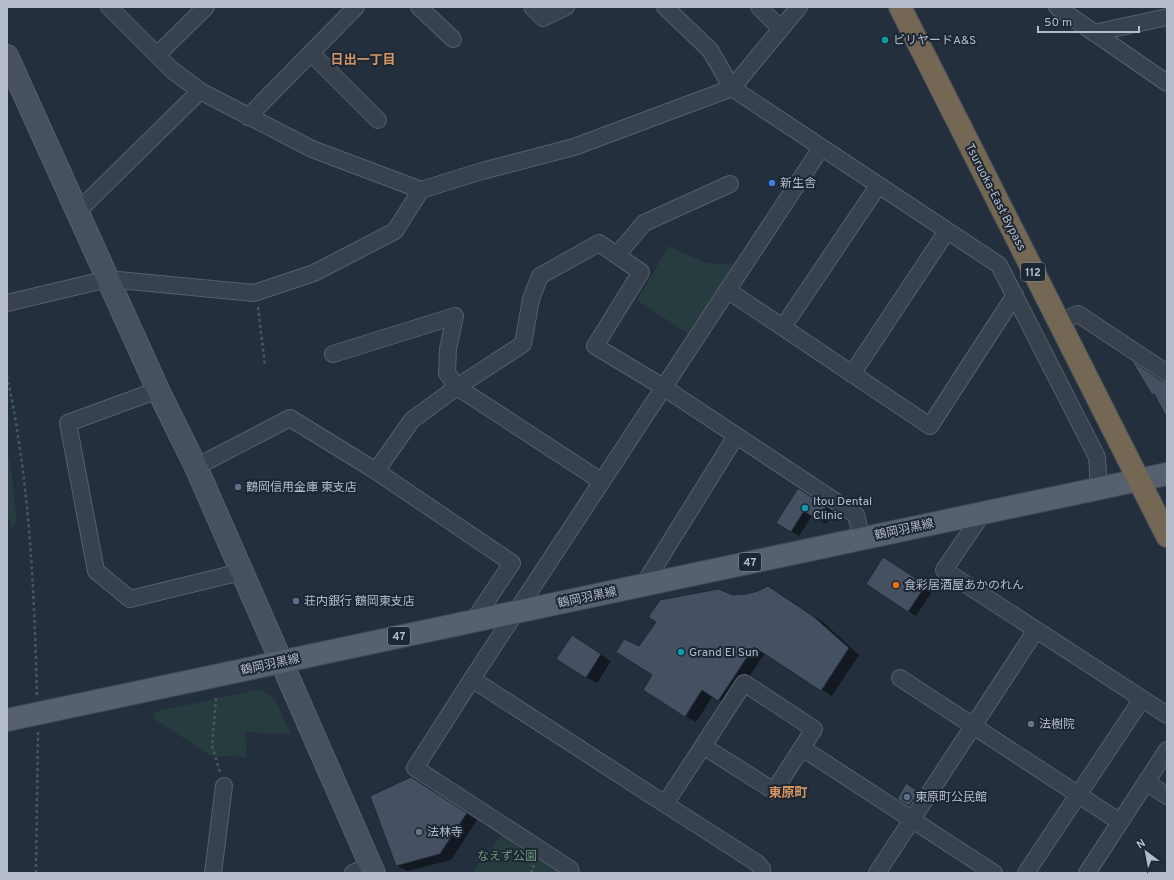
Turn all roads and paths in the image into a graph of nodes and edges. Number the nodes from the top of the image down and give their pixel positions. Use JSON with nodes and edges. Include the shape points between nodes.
{"nodes":[{"id":1,"x":109,"y":7,"type":"edge"},
{"id":2,"x":206,"y":7,"type":"edge"},
{"id":3,"x":356,"y":7,"type":"edge"},
{"id":4,"x":419,"y":7,"type":"edge"},
{"id":5,"x":532,"y":7,"type":"edge"},
{"id":6,"x":566,"y":7,"type":"edge"},
{"id":7,"x":665,"y":7,"type":"edge"},
{"id":8,"x":759,"y":7,"type":"edge"},
{"id":9,"x":799,"y":7,"type":"edge"},
{"id":10,"x":900,"y":7,"type":"edge"},
{"id":11,"x":1057,"y":7,"type":"edge"},
{"id":12,"x":1167,"y":17,"type":"edge"},
{"id":13,"x":781,"y":29,"type":"junction"},
{"id":14,"x":1094,"y":33,"type":"junction"},
{"id":15,"x":453,"y":39,"type":"dead end"},
{"id":16,"x":311,"y":53,"type":"junction"},
{"id":17,"x":157,"y":55,"type":"junction"},
{"id":18,"x":7,"y":56,"type":"edge"},
{"id":19,"x":1167,"y":83,"type":"edge"},
{"id":20,"x":732,"y":88,"type":"junction"},
{"id":21,"x":200,"y":91,"type":"junction"},
{"id":22,"x":248,"y":117,"type":"junction"},
{"id":23,"x":378,"y":120,"type":"dead end"},
{"id":24,"x":821,"y":148,"type":"junction"},
{"id":25,"x":730,"y":184,"type":"dead end"},
{"id":26,"x":878,"y":186,"type":"junction"},
{"id":27,"x":421,"y":190,"type":"junction"},
{"id":28,"x":78,"y":212,"type":"junction"},
{"id":29,"x":947,"y":232,"type":"junction"},
{"id":30,"x":617,"y":255,"type":"junction"},
{"id":31,"x":108,"y":279,"type":"junction"},
{"id":32,"x":727,"y":290,"type":"junction"},
{"id":33,"x":256,"y":292,"type":"junction"},
{"id":34,"x":1015,"y":295,"type":"junction"},
{"id":35,"x":7,"y":303,"type":"edge"},
{"id":36,"x":1058,"y":322,"type":"junction"},
{"id":37,"x":783,"y":327,"type":"junction"},
{"id":38,"x":333,"y":354,"type":"dead end"},
{"id":39,"x":265,"y":366,"type":"dead end"},
{"id":40,"x":1167,"y":373,"type":"edge"},
{"id":41,"x":852,"y":374,"type":"junction"},
{"id":42,"x":7,"y":376,"type":"edge"},
{"id":43,"x":457,"y":387,"type":"junction"},
{"id":44,"x":663,"y":387,"type":"junction"},
{"id":45,"x":158,"y":390,"type":"junction"},
{"id":46,"x":736,"y":436,"type":"junction"},
{"id":47,"x":196,"y":467,"type":"junction"},
{"id":48,"x":376,"y":471,"type":"junction"},
{"id":49,"x":1167,"y":474,"type":"edge"},
{"id":50,"x":1138,"y":480,"type":"junction"},
{"id":51,"x":601,"y":481,"type":"junction"},
{"id":52,"x":1099,"y":488,"type":"junction"},
{"id":53,"x":983,"y":513,"type":"junction"},
{"id":54,"x":1167,"y":536,"type":"edge"},
{"id":55,"x":862,"y":538,"type":"junction"},
{"id":56,"x":241,"y":572,"type":"junction"},
{"id":57,"x":644,"y":584,"type":"junction"},
{"id":58,"x":518,"y":611,"type":"junction"},
{"id":59,"x":474,"y":620,"type":"junction"},
{"id":60,"x":1036,"y":630,"type":"junction"},
{"id":61,"x":281,"y":661,"type":"junction"},
{"id":62,"x":900,"y":678,"type":"dead end"},
{"id":63,"x":472,"y":679,"type":"junction"},
{"id":64,"x":216,"y":698,"type":"dead end"},
{"id":65,"x":1142,"y":699,"type":"junction"},
{"id":66,"x":36,"y":714,"type":"junction"},
{"id":67,"x":1167,"y":715,"type":"edge"},
{"id":68,"x":7,"y":720,"type":"edge"},
{"id":69,"x":973,"y":726,"type":"junction"},
{"id":70,"x":704,"y":746,"type":"junction"},
{"id":71,"x":802,"y":748,"type":"junction"},
{"id":72,"x":1167,"y":750,"type":"edge"},
{"id":73,"x":1146,"y":782,"type":"junction"},
{"id":74,"x":224,"y":786,"type":"joint"},
{"id":75,"x":1078,"y":794,"type":"junction"},
{"id":76,"x":1167,"y":796,"type":"edge"},
{"id":77,"x":665,"y":804,"type":"junction"},
{"id":78,"x":912,"y":820,"type":"junction"},
{"id":79,"x":1120,"y":822,"type":"junction"},
{"id":80,"x":366,"y":870,"type":"edge"},
{"id":81,"x":988,"y":871,"type":"edge"},
{"id":82,"x":36,"y":873,"type":"edge"},
{"id":83,"x":213,"y":873,"type":"edge"},
{"id":84,"x":571,"y":873,"type":"edge"},
{"id":85,"x":762,"y":873,"type":"edge"},
{"id":86,"x":877,"y":873,"type":"edge"},
{"id":87,"x":1026,"y":873,"type":"edge"},
{"id":88,"x":1087,"y":873,"type":"edge"}],
"edges":[{"from":1,"to":17,"type":"street"},
{"from":2,"to":17,"type":"street"},
{"from":3,"to":16,"type":"street"},
{"from":4,"to":15,"type":"street"},
{"from":5,"to":6,"type":"street","via":[[543,18]]},
{"from":7,"to":20,"type":"street","via":[[710,50]]},
{"from":8,"to":13,"type":"street"},
{"from":9,"to":13,"type":"street"},
{"from":10,"to":36,"type":"highway","name":"Tsuruoka-East Bypass","number":"112"},
{"from":11,"to":14,"type":"street"},
{"from":12,"to":14,"type":"street"},
{"from":13,"to":20,"type":"street"},
{"from":14,"to":19,"type":"street"},
{"from":16,"to":22,"type":"street"},
{"from":16,"to":23,"type":"street"},
{"from":17,"to":21,"type":"street"},
{"from":18,"to":28,"type":"street"},
{"from":20,"to":24,"type":"street"},
{"from":20,"to":27,"type":"street","via":[[574,147]]},
{"from":21,"to":22,"type":"street"},
{"from":21,"to":28,"type":"street"},
{"from":22,"to":27,"type":"street","via":[[312,149]]},
{"from":24,"to":26,"type":"street"},
{"from":24,"to":32,"type":"street"},
{"from":25,"to":30,"type":"street","via":[[644,223]]},
{"from":26,"to":29,"type":"street"},
{"from":26,"to":37,"type":"street"},
{"from":27,"to":33,"type":"street","via":[[395,231],[314,273]]},
{"from":28,"to":31,"type":"street"},
{"from":29,"to":34,"type":"street","via":[[999,265]]},
{"from":29,"to":41,"type":"street"},
{"from":30,"to":43,"type":"street","via":[[599,243],[540,276],[531,299],[523,344]]},
{"from":30,"to":44,"type":"street","via":[[641,272],[595,346]]},
{"from":31,"to":33,"type":"street"},
{"from":31,"to":35,"type":"street"},
{"from":31,"to":45,"type":"street"},
{"from":32,"to":37,"type":"street"},
{"from":32,"to":44,"type":"street"},
{"from":33,"to":39,"type":"path"},
{"from":34,"to":41,"type":"street","via":[[930,426]]},
{"from":34,"to":52,"type":"street","via":[[1097,457]]},
{"from":36,"to":40,"type":"street","via":[[1078,314]]},
{"from":36,"to":50,"type":"highway","name":"Tsuruoka-East Bypass","number":"112"},
{"from":37,"to":41,"type":"street"},
{"from":38,"to":43,"type":"street","via":[[455,316],[448,349],[447,373]]},
{"from":42,"to":66,"type":"path","via":[[18,428],[33,565]]},
{"from":43,"to":48,"type":"street","via":[[412,420]]},
{"from":43,"to":51,"type":"street"},
{"from":44,"to":46,"type":"street"},
{"from":44,"to":51,"type":"street"},
{"from":45,"to":47,"type":"street"},
{"from":45,"to":56,"type":"street","via":[[68,423],[96,571],[130,599]]},
{"from":46,"to":55,"type":"street","via":[[856,515]]},
{"from":46,"to":57,"type":"street"},
{"from":47,"to":48,"type":"street","via":[[290,418]]},
{"from":47,"to":56,"type":"street"},
{"from":48,"to":59,"type":"street","via":[[512,563]]},
{"from":49,"to":50,"type":"main road","name":"鶴岡羽黒線","number":"47"},
{"from":50,"to":52,"type":"main road","name":"鶴岡羽黒線","number":"47"},
{"from":50,"to":54,"type":"highway","name":"Tsuruoka-East Bypass","number":"112"},
{"from":51,"to":58,"type":"street"},
{"from":52,"to":53,"type":"main road","name":"鶴岡羽黒線","number":"47"},
{"from":53,"to":55,"type":"main road","name":"鶴岡羽黒線","number":"47"},
{"from":53,"to":60,"type":"street","via":[[944,570]]},
{"from":55,"to":57,"type":"main road","name":"鶴岡羽黒線","number":"47"},
{"from":56,"to":61,"type":"street"},
{"from":57,"to":58,"type":"main road","name":"鶴岡羽黒線","number":"47"},
{"from":58,"to":59,"type":"main road","name":"鶴岡羽黒線","number":"47"},
{"from":58,"to":63,"type":"street"},
{"from":59,"to":61,"type":"main road","name":"鶴岡羽黒線","number":"47"},
{"from":60,"to":65,"type":"street"},
{"from":60,"to":69,"type":"street"},
{"from":61,"to":66,"type":"main road","name":"鶴岡羽黒線","number":"47"},
{"from":61,"to":80,"type":"street"},
{"from":62,"to":69,"type":"street"},
{"from":63,"to":77,"type":"street"},
{"from":63,"to":84,"type":"street","via":[[414,768],[570,869]]},
{"from":64,"to":74,"type":"path","via":[[212,746]]},
{"from":65,"to":67,"type":"street"},
{"from":65,"to":75,"type":"street"},
{"from":66,"to":68,"type":"main road","name":"鶴岡羽黒線","number":"47"},
{"from":66,"to":82,"type":"path"},
{"from":69,"to":75,"type":"street"},
{"from":69,"to":78,"type":"street"},
{"from":70,"to":71,"type":"street","via":[[774,791]]},
{"from":70,"to":71,"type":"street","via":[[744,684],[814,729]]},
{"from":70,"to":77,"type":"street"},
{"from":71,"to":78,"type":"street"},
{"from":72,"to":73,"type":"street"},
{"from":73,"to":76,"type":"street"},
{"from":73,"to":79,"type":"street"},
{"from":74,"to":83,"type":"street"},
{"from":75,"to":79,"type":"street"},
{"from":75,"to":87,"type":"street"},
{"from":77,"to":85,"type":"street","via":[[757,863]]},
{"from":78,"to":81,"type":"street"},
{"from":78,"to":86,"type":"street"},
{"from":79,"to":88,"type":"street"}]}
